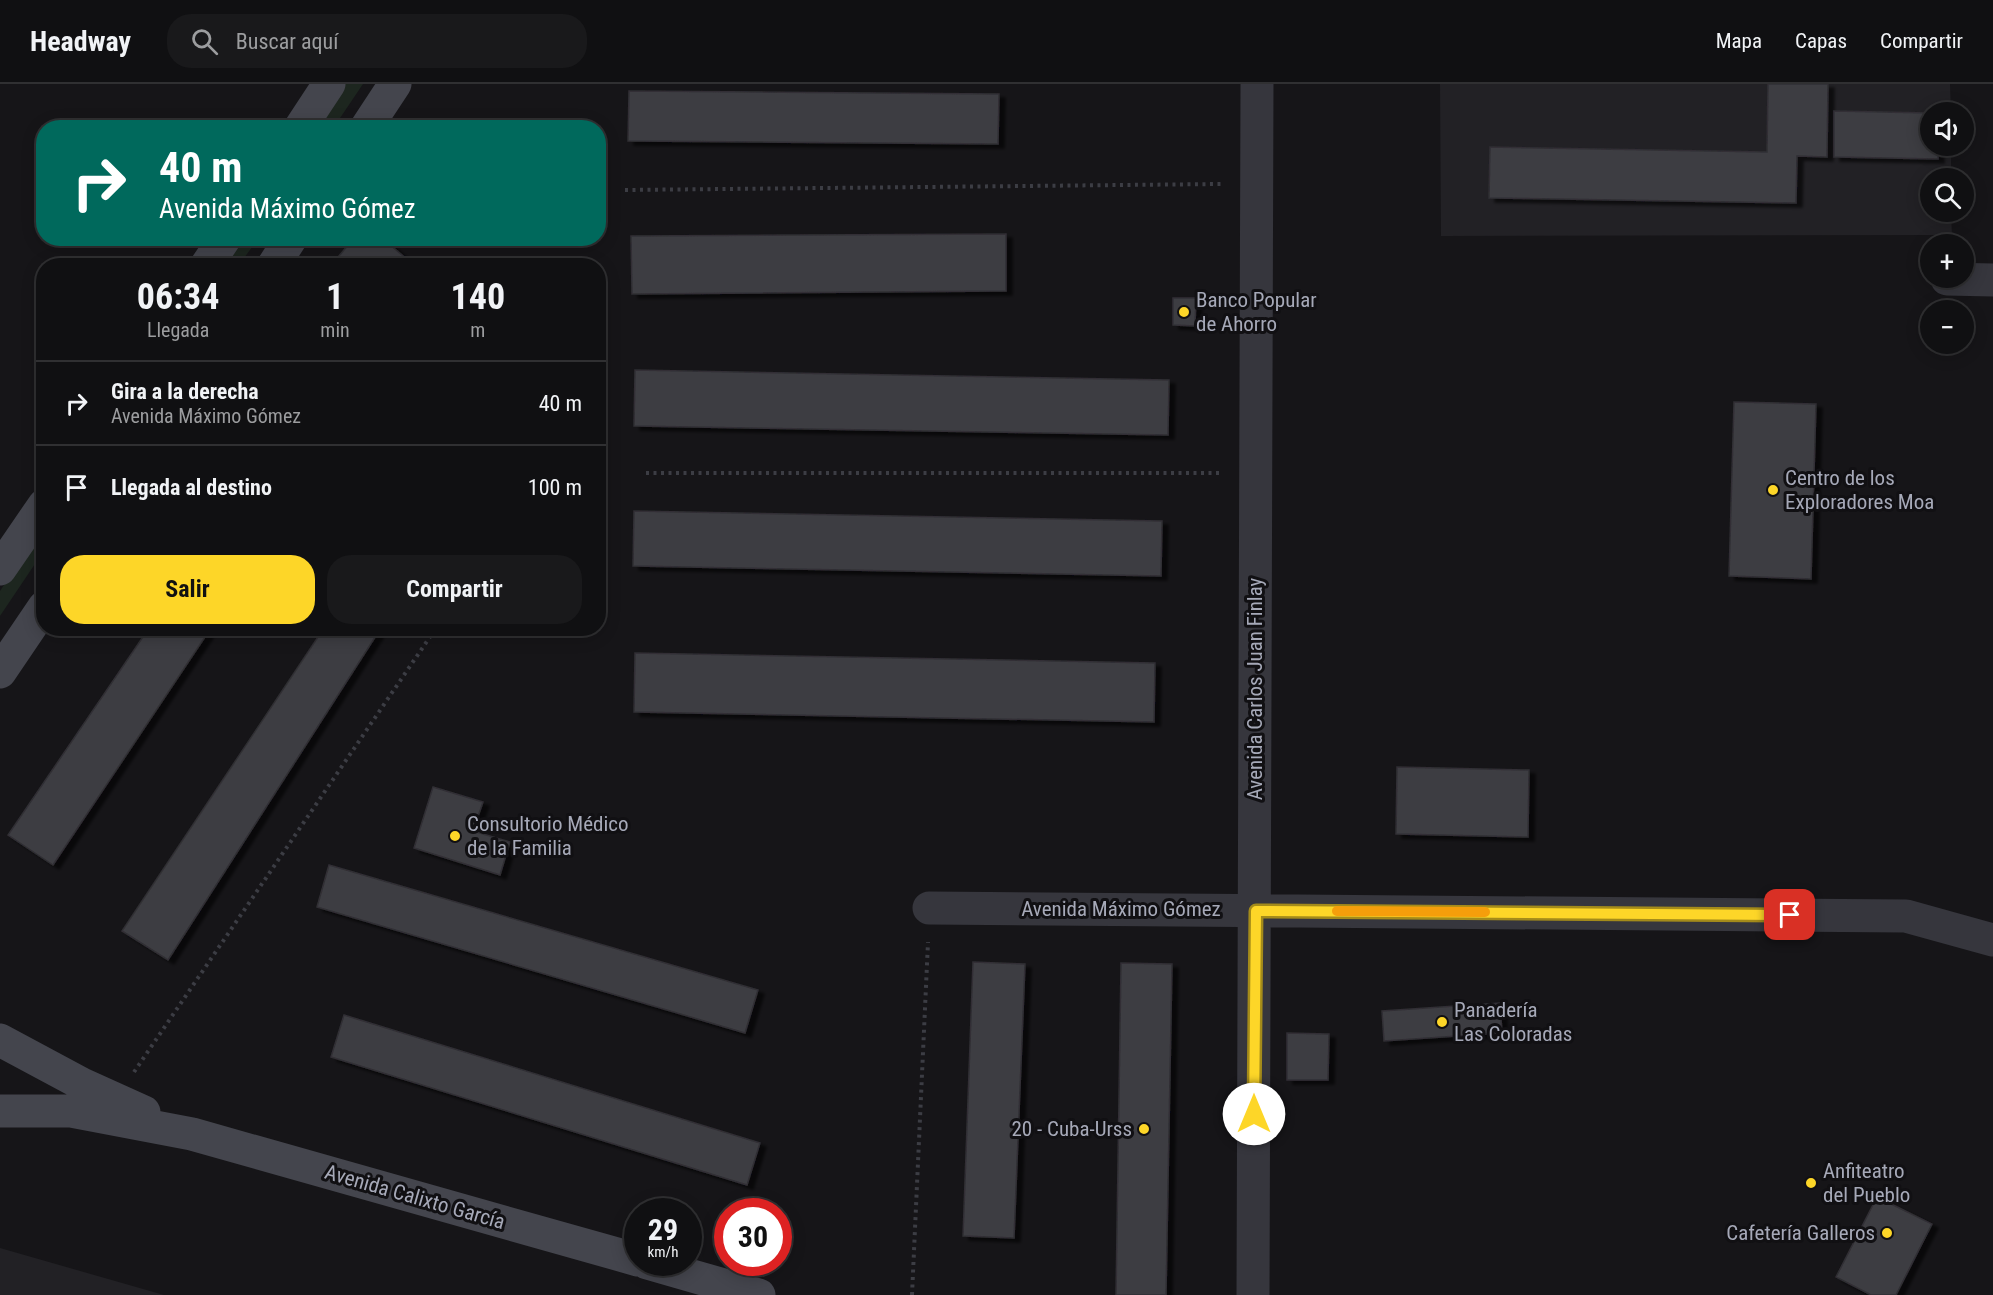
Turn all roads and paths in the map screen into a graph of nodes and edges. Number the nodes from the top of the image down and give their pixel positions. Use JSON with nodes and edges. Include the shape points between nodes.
{"nodes":[{"id":1,"x":329,"y":84,"type":"edge"},
{"id":2,"x":395,"y":84,"type":"edge"},
{"id":3,"x":1257,"y":84,"type":"edge"},
{"id":4,"x":305,"y":120,"type":"edge"},
{"id":5,"x":371,"y":120,"type":"edge"},
{"id":6,"x":1255,"y":184,"type":"junction"},
{"id":7,"x":625,"y":190,"type":"dead end"},
{"id":8,"x":1974,"y":280,"type":"edge"},
{"id":9,"x":1993,"y":280,"type":"edge"},
{"id":10,"x":646,"y":472,"type":"dead end"},
{"id":11,"x":1255,"y":474,"type":"junction"},
{"id":12,"x":36,"y":517,"type":"edge"},
{"id":13,"x":0,"y":569,"type":"edge"},
{"id":14,"x":36,"y":619,"type":"edge"},
{"id":15,"x":431,"y":636,"type":"edge"},
{"id":16,"x":0,"y":672,"type":"edge"},
{"id":17,"x":929,"y":908,"type":"joint"},
{"id":18,"x":1256,"y":911,"type":"junction"},
{"id":19,"x":1993,"y":940,"type":"edge"},
{"id":20,"x":0,"y":1040,"type":"edge"},
{"id":21,"x":115,"y":1100,"type":"junction"},
{"id":22,"x":0,"y":1111,"type":"edge"},
{"id":23,"x":192,"y":1134,"type":"junction"},
{"id":24,"x":624,"y":1256,"type":"edge"},
{"id":25,"x":692,"y":1276,"type":"edge"},
{"id":26,"x":759,"y":1295,"type":"edge"},
{"id":27,"x":912,"y":1295,"type":"edge"},
{"id":28,"x":1253,"y":1295,"type":"edge"}],
"edges":[{"from":1,"to":4,"type":"main road"},
{"from":2,"to":5,"type":"main road"},
{"from":3,"to":6,"type":"street","name":"Avenida Carlos Juan Finlay"},
{"from":6,"to":7,"type":"path"},
{"from":6,"to":11,"type":"street","name":"Avenida Carlos Juan Finlay"},
{"from":8,"to":9,"type":"street"},
{"from":10,"to":11,"type":"path"},
{"from":11,"to":18,"type":"street","name":"Avenida Carlos Juan Finlay"},
{"from":12,"to":13,"type":"main road"},
{"from":14,"to":16,"type":"main road"},
{"from":15,"to":21,"type":"path"},
{"from":17,"to":18,"type":"street","name":"Avenida Máximo Gómez"},
{"from":17,"to":27,"type":"path"},
{"from":18,"to":19,"type":"street","name":"Avenida Máximo Gómez","via":[[1906,916]]},
{"from":18,"to":28,"type":"street","name":"Avenida Carlos Juan Finlay"},
{"from":20,"to":21,"type":"main road","name":"Avenida Calixto García"},
{"from":21,"to":23,"type":"main road","name":"Avenida Calixto García"},
{"from":22,"to":23,"type":"main road","name":"Avenida Calixto García","via":[[71,1111]]},
{"from":23,"to":24,"type":"main road","name":"Avenida Calixto García"},
{"from":25,"to":26,"type":"main road"}]}
